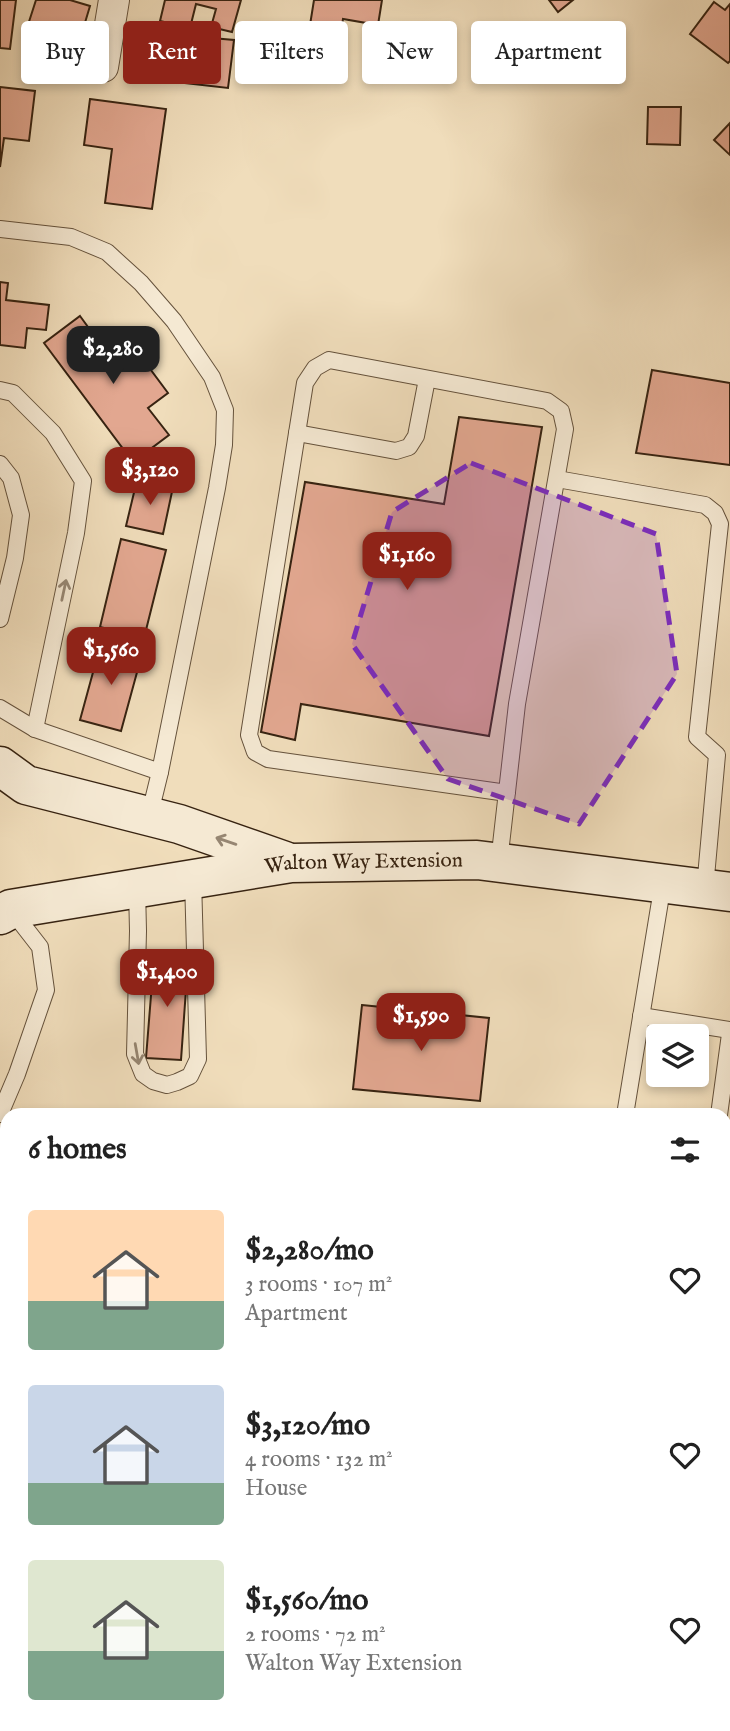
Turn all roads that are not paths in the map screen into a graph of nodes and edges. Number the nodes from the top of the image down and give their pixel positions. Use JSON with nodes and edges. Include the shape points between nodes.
{"nodes":[{"id":1,"x":114,"y":0,"type":"edge"},
{"id":2,"x":109,"y":30,"type":"edge"},
{"id":3,"x":0,"y":229,"type":"edge"},
{"id":4,"x":427,"y":379,"type":"junction"},
{"id":5,"x":0,"y":390,"type":"edge"},
{"id":6,"x":297,"y":433,"type":"junction"},
{"id":7,"x":0,"y":464,"type":"edge"},
{"id":8,"x":556,"y":479,"type":"junction"},
{"id":9,"x":0,"y":618,"type":"edge"},
{"id":10,"x":0,"y":708,"type":"edge"},
{"id":11,"x":35,"y":729,"type":"junction"},
{"id":12,"x":0,"y":766,"type":"edge"},
{"id":13,"x":160,"y":772,"type":"junction"},
{"id":14,"x":507,"y":793,"type":"junction"},
{"id":15,"x":149,"y":817,"type":"junction"},
{"id":16,"x":499,"y":862,"type":"junction"},
{"id":17,"x":291,"y":863,"type":"junction"},
{"id":18,"x":193,"y":879,"type":"junction"},
{"id":19,"x":663,"y":883,"type":"junction"},
{"id":20,"x":137,"y":888,"type":"junction"},
{"id":21,"x":718,"y":890,"type":"edge"},
{"id":22,"x":5,"y":912,"type":"edge"},
{"id":23,"x":641,"y":1016,"type":"junction"},
{"id":24,"x":730,"y":1032,"type":"edge"},
{"id":25,"x":3,"y":1108,"type":"edge"},
{"id":26,"x":626,"y":1108,"type":"edge"},
{"id":27,"x":720,"y":1108,"type":"edge"}],
"edges":[{"from":1,"to":2,"type":"street"},
{"from":3,"to":13,"type":"lane","via":[[71,237],[107,251],[174,321],[212,376],[225,410],[217,488]]},
{"from":4,"to":6,"type":"lane","via":[[329,360],[315,368],[305,383]]},
{"from":4,"to":6,"type":"lane","via":[[416,436],[409,447],[396,451]]},
{"from":4,"to":8,"type":"lane","via":[[547,401],[561,411],[565,429]]},
{"from":11,"to":5,"type":"lane","one_way":true,"via":[[83,481],[53,433],[13,393]]},
{"from":6,"to":14,"type":"lane","via":[[249,734],[255,752],[268,759]]},
{"from":7,"to":9,"type":"lane","via":[[11,478],[21,515]]},
{"from":8,"to":14,"type":"lane","via":[[517,704]]},
{"from":8,"to":21,"type":"lane","via":[[705,505],[720,524],[697,737],[717,755]]},
{"from":10,"to":11,"type":"lane"},
{"from":11,"to":13,"type":"lane"},
{"from":12,"to":15,"type":"main road","via":[[26,785]]},
{"from":13,"to":15,"type":"lane"},
{"from":14,"to":16,"type":"lane"},
{"from":17,"to":15,"type":"main road","one_way":true},
{"from":16,"to":17,"type":"main road","name":"Walton Way Extension"},
{"from":16,"to":19,"type":"main road","name":"Walton Way Extension"},
{"from":17,"to":18,"type":"main road","name":"Walton Way Extension"},
{"from":18,"to":20,"type":"main road","name":"Walton Way Extension"},
{"from":20,"to":18,"type":"lane","one_way":true,"via":[[135,1054],[143,1074],[167,1085],[190,1076],[198,1059]]},
{"from":19,"to":21,"type":"main road","name":"Walton Way Extension"},
{"from":19,"to":23,"type":"lane"},
{"from":20,"to":22,"type":"main road","name":"Walton Way Extension"},
{"from":22,"to":25,"type":"lane","via":[[40,947],[46,990]]},
{"from":23,"to":24,"type":"lane"},
{"from":23,"to":26,"type":"lane"},
{"from":24,"to":27,"type":"lane"}]}
